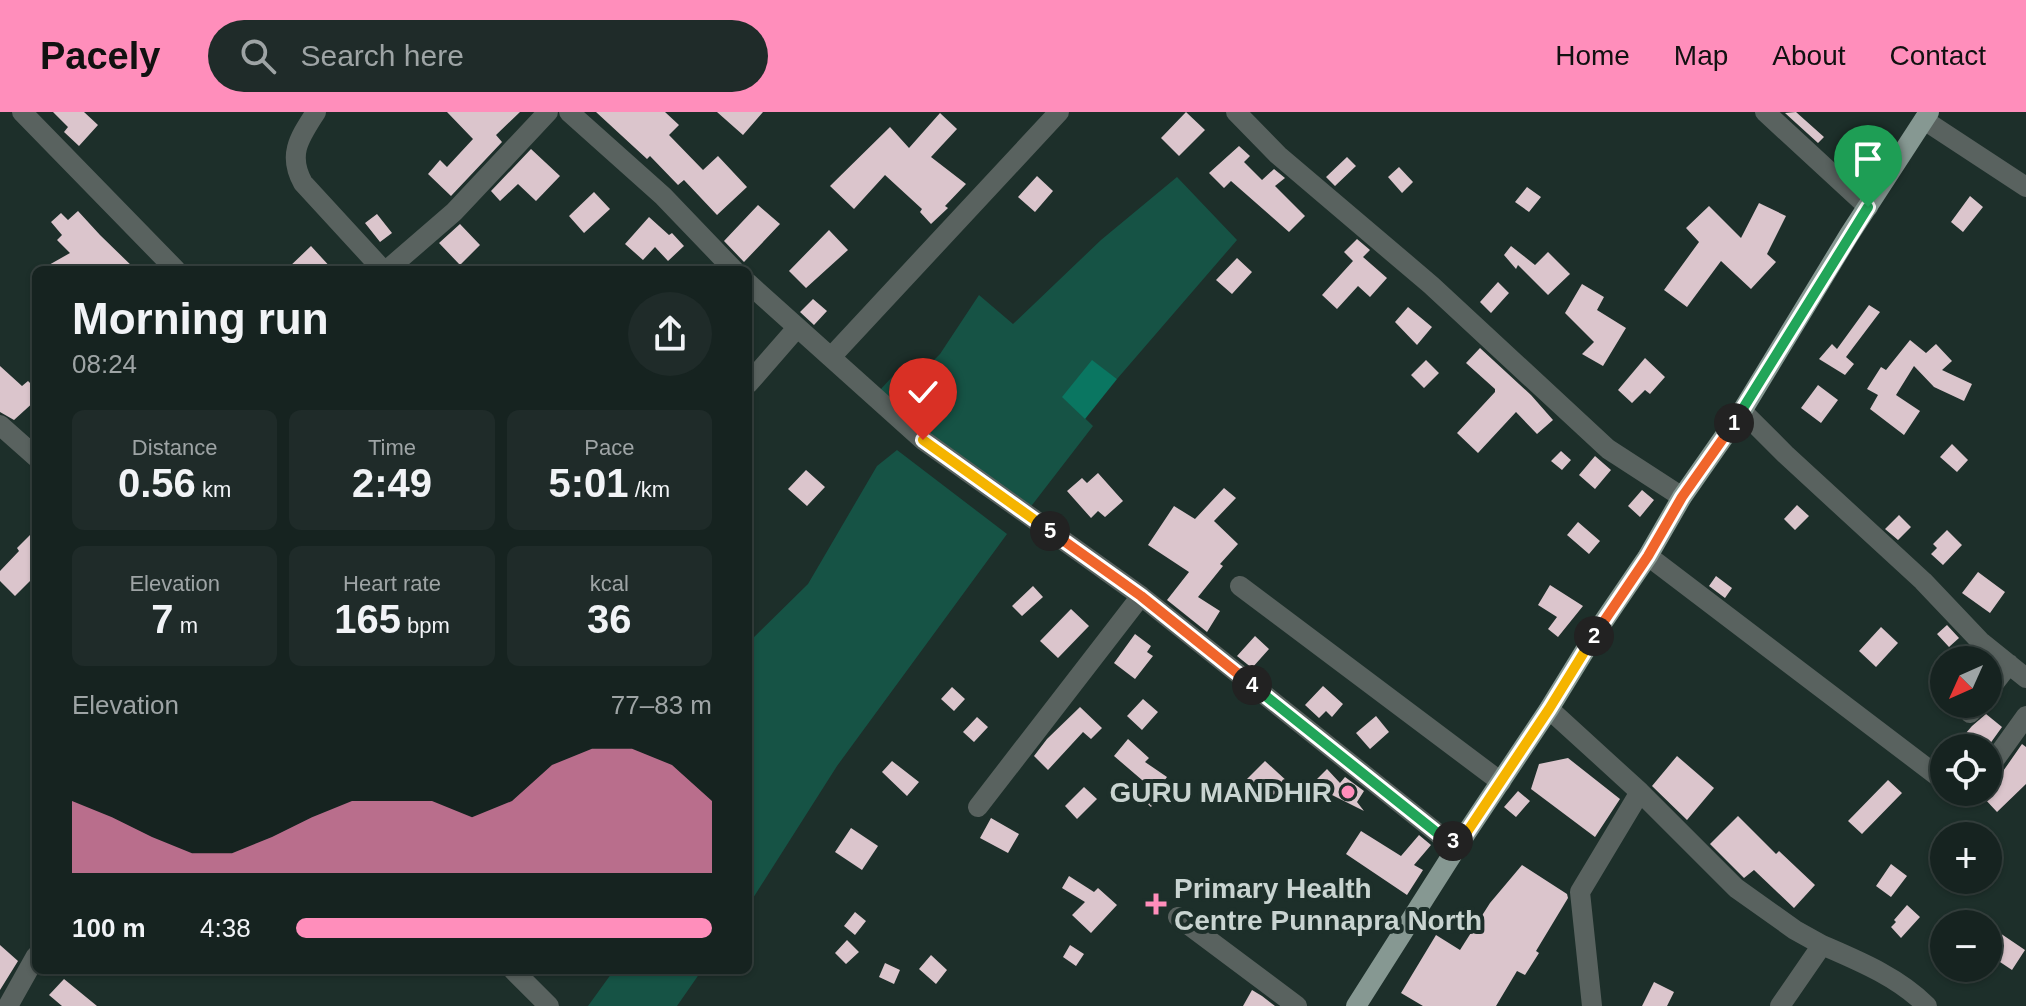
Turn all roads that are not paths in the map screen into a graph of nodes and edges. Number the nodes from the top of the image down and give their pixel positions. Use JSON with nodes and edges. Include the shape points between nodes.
{"nodes":[{"id":1,"x":22,"y":112,"type":"edge"},
{"id":2,"x":316,"y":112,"type":"edge"},
{"id":3,"x":548,"y":112,"type":"edge"},
{"id":4,"x":569,"y":112,"type":"edge"},
{"id":5,"x":1059,"y":112,"type":"edge"},
{"id":6,"x":1236,"y":112,"type":"edge"},
{"id":7,"x":1765,"y":112,"type":"edge"},
{"id":8,"x":1927,"y":116,"type":"edge"},
{"id":9,"x":2026,"y":187,"type":"edge"},
{"id":10,"x":1868,"y":207,"type":"junction"},
{"id":11,"x":172,"y":266,"type":"edge"},
{"id":12,"x":381,"y":266,"type":"edge"},
{"id":13,"x":390,"y":266,"type":"edge"},
{"id":14,"x":730,"y":266,"type":"edge"},
{"id":15,"x":752,"y":287,"type":"edge"},
{"id":16,"x":796,"y":329,"type":"junction"},
{"id":17,"x":832,"y":356,"type":"junction"},
{"id":18,"x":752,"y":379,"type":"edge"},
{"id":19,"x":1742,"y":411,"type":"junction"},
{"id":20,"x":0,"y":425,"type":"edge"},
{"id":21,"x":32,"y":453,"type":"edge"},
{"id":22,"x":1682,"y":497,"type":"junction"},
{"id":23,"x":1648,"y":556,"type":"junction"},
{"id":24,"x":1240,"y":586,"type":"dead end"},
{"id":25,"x":1141,"y":596,"type":"junction"},
{"id":26,"x":2009,"y":664,"type":"junction"},
{"id":27,"x":2002,"y":673,"type":"edge"},
{"id":28,"x":2026,"y":678,"type":"edge"},
{"id":29,"x":1549,"y":709,"type":"junction"},
{"id":30,"x":2026,"y":716,"type":"edge"},
{"id":31,"x":2002,"y":749,"type":"edge"},
{"id":32,"x":1930,"y":770,"type":"edge"},
{"id":33,"x":1501,"y":782,"type":"junction"},
{"id":34,"x":1640,"y":792,"type":"junction"},
{"id":35,"x":978,"y":807,"type":"dead end"},
{"id":36,"x":1459,"y":844,"type":"junction"},
{"id":37,"x":1178,"y":917,"type":"dead end"},
{"id":38,"x":1822,"y":945,"type":"junction"},
{"id":39,"x":32,"y":966,"type":"edge"},
{"id":40,"x":517,"y":974,"type":"edge"},
{"id":41,"x":18,"y":1002,"type":"edge"},
{"id":42,"x":549,"y":1006,"type":"edge"},
{"id":43,"x":1297,"y":1006,"type":"edge"},
{"id":44,"x":1356,"y":1006,"type":"edge"},
{"id":45,"x":1592,"y":1006,"type":"edge"},
{"id":46,"x":1780,"y":1006,"type":"edge"},
{"id":47,"x":1927,"y":1006,"type":"edge"}],
"edges":[{"from":1,"to":11,"type":"street"},
{"from":2,"to":12,"type":"street","via":[[295,153],[295,169]]},
{"from":3,"to":13,"type":"street","via":[[454,212]]},
{"from":4,"to":14,"type":"street","via":[[663,196]]},
{"from":5,"to":17,"type":"street"},
{"from":6,"to":22,"type":"street","via":[[1608,449]]},
{"from":7,"to":10,"type":"street"},
{"from":8,"to":9,"type":"street"},
{"from":8,"to":10,"type":"main road"},
{"from":10,"to":19,"type":"main road"},
{"from":15,"to":16,"type":"street"},
{"from":16,"to":17,"type":"street"},
{"from":16,"to":18,"type":"street"},
{"from":17,"to":25,"type":"street","via":[[923,440]]},
{"from":19,"to":22,"type":"main road"},
{"from":19,"to":26,"type":"street"},
{"from":20,"to":21,"type":"street"},
{"from":22,"to":23,"type":"main road"},
{"from":23,"to":29,"type":"main road"},
{"from":23,"to":32,"type":"street"},
{"from":24,"to":33,"type":"street"},
{"from":25,"to":35,"type":"street"},
{"from":25,"to":36,"type":"street","via":[[1441,836]]},
{"from":26,"to":27,"type":"street"},
{"from":26,"to":28,"type":"street"},
{"from":29,"to":33,"type":"main road"},
{"from":29,"to":34,"type":"street"},
{"from":30,"to":31,"type":"street"},
{"from":33,"to":36,"type":"main road"},
{"from":34,"to":38,"type":"street","via":[[1736,888]]},
{"from":34,"to":45,"type":"street","via":[[1580,892]]},
{"from":36,"to":44,"type":"main road"},
{"from":37,"to":43,"type":"street"},
{"from":38,"to":46,"type":"street"},
{"from":38,"to":47,"type":"street","via":[[1880,972]]},
{"from":39,"to":41,"type":"street"},
{"from":40,"to":42,"type":"street"}]}
